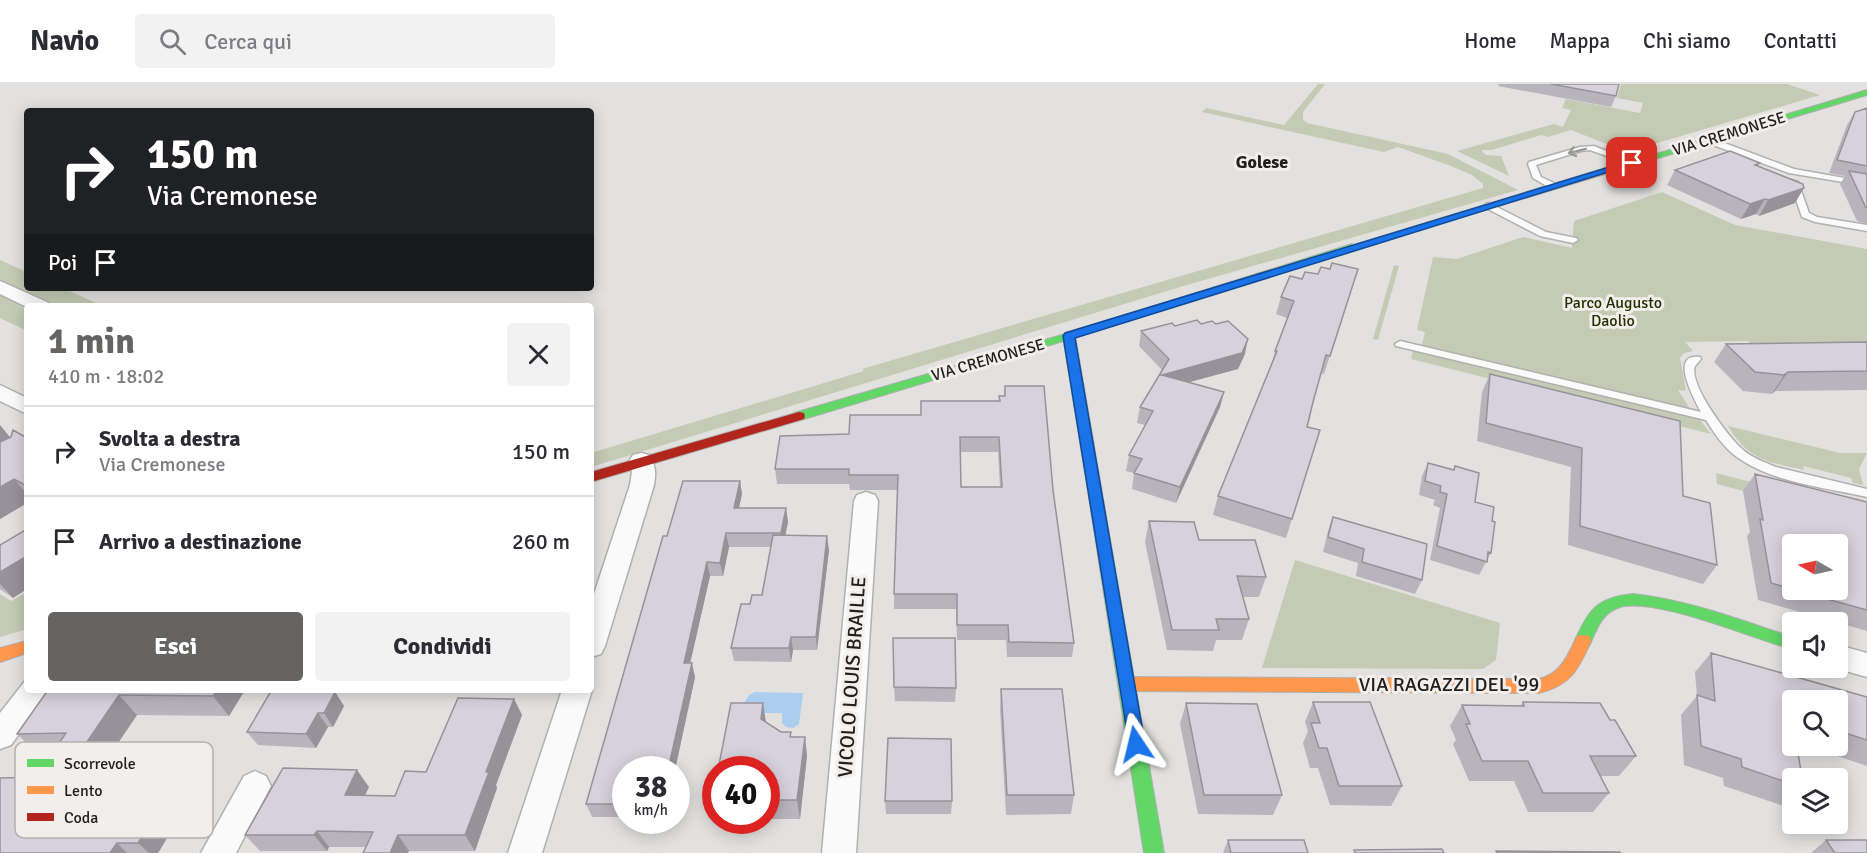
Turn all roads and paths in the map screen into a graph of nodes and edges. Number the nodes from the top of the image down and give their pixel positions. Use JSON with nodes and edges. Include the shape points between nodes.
{"nodes":[{"id":1,"x":1867,"y":92,"type":"edge"},
{"id":2,"x":1708,"y":140,"type":"junction"},
{"id":3,"x":1757,"y":159,"type":"junction"},
{"id":4,"x":1632,"y":163,"type":"junction"},
{"id":5,"x":1867,"y":184,"type":"edge"},
{"id":6,"x":1553,"y":186,"type":"junction"},
{"id":7,"x":1490,"y":206,"type":"junction"},
{"id":8,"x":1867,"y":228,"type":"edge"},
{"id":9,"x":1573,"y":240,"type":"dead end"},
{"id":10,"x":0,"y":287,"type":"edge"},
{"id":11,"x":34,"y":303,"type":"edge"},
{"id":12,"x":1069,"y":336,"type":"junction"},
{"id":13,"x":1400,"y":344,"type":"dead end"},
{"id":14,"x":1696,"y":359,"type":"dead end"},
{"id":15,"x":0,"y":392,"type":"edge"},
{"id":16,"x":24,"y":404,"type":"edge"},
{"id":17,"x":1711,"y":418,"type":"junction"},
{"id":18,"x":641,"y":461,"type":"junction"},
{"id":19,"x":594,"y":476,"type":"edge"},
{"id":20,"x":1867,"y":493,"type":"edge"},
{"id":21,"x":866,"y":501,"type":"dead end"},
{"id":22,"x":594,"y":637,"type":"edge"},
{"id":23,"x":1782,"y":640,"type":"edge"},
{"id":24,"x":24,"y":648,"type":"edge"},
{"id":25,"x":0,"y":656,"type":"edge"},
{"id":26,"x":1848,"y":660,"type":"edge"},
{"id":27,"x":1867,"y":665,"type":"edge"},
{"id":28,"x":1126,"y":684,"type":"junction"},
{"id":29,"x":34,"y":693,"type":"edge"},
{"id":30,"x":576,"y":693,"type":"edge"},
{"id":31,"x":0,"y":736,"type":"edge"},
{"id":32,"x":255,"y":786,"type":"dead end"},
{"id":33,"x":218,"y":853,"type":"edge"},
{"id":34,"x":525,"y":853,"type":"edge"},
{"id":35,"x":839,"y":853,"type":"edge"},
{"id":36,"x":1154,"y":853,"type":"edge"}],
"edges":[{"from":1,"to":2,"type":"main road","name":"VIA CREMONESE"},
{"from":2,"to":3,"type":"lane"},
{"from":2,"to":4,"type":"main road","name":"VIA CREMONESE"},
{"from":3,"to":5,"type":"lane","via":[[1796,172]]},
{"from":3,"to":8,"type":"lane","via":[[1795,184],[1805,214]]},
{"from":4,"to":6,"type":"main road","name":"VIA CREMONESE"},
{"from":4,"to":6,"type":"lane","one_way":true,"via":[[1591,148],[1532,164],[1537,178]]},
{"from":6,"to":7,"type":"main road","name":"VIA CREMONESE"},
{"from":7,"to":9,"type":"lane","via":[[1543,234]]},
{"from":7,"to":12,"type":"main road","name":"VIA CREMONESE"},
{"from":10,"to":11,"type":"street"},
{"from":12,"to":18,"type":"main road","name":"VIA CREMONESE"},
{"from":12,"to":28,"type":"main road"},
{"from":13,"to":17,"type":"lane"},
{"from":14,"to":17,"type":"lane","via":[[1690,363],[1690,373]]},
{"from":15,"to":16,"type":"street"},
{"from":17,"to":20,"type":"lane","via":[[1736,449],[1760,466]]},
{"from":18,"to":19,"type":"main road","name":"VIA CREMONESE"},
{"from":18,"to":22,"type":"street","via":[[642,485]]},
{"from":21,"to":35,"type":"street","name":"VICOLO LOUIS BRAILLE"},
{"from":23,"to":28,"type":"main road","name":"VIA RAGAZZI DEL '99","via":[[1631,599],[1599,610],[1565,675],[1552,684]]},
{"from":24,"to":25,"type":"main road"},
{"from":26,"to":27,"type":"street"},
{"from":28,"to":36,"type":"main road"},
{"from":29,"to":31,"type":"street"},
{"from":30,"to":34,"type":"street"},
{"from":32,"to":33,"type":"street"}]}
